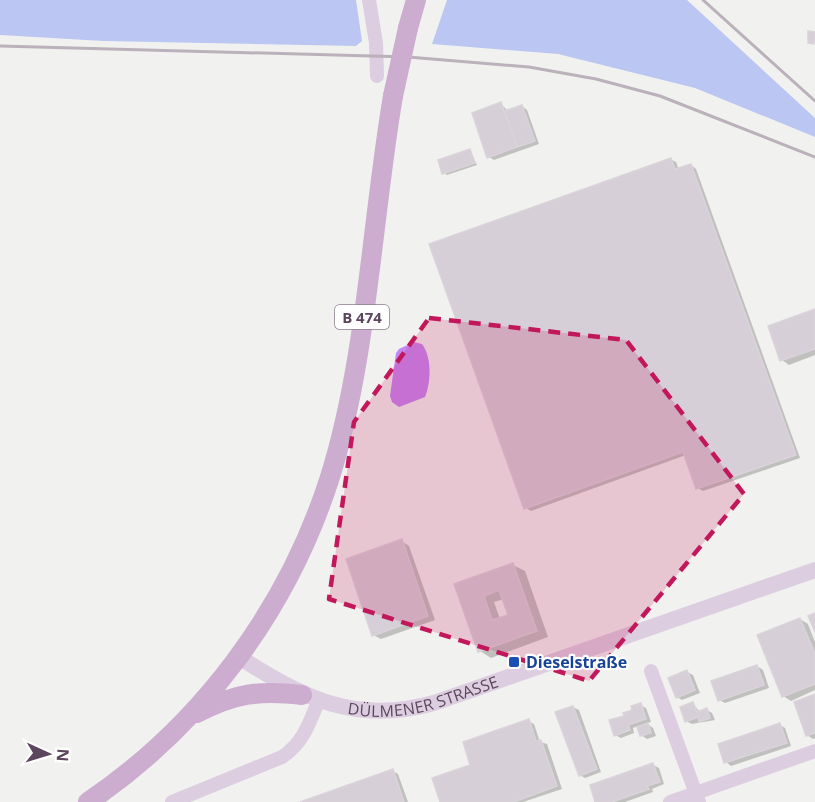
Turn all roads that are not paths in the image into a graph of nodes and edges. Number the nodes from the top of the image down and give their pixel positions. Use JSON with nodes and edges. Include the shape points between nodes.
{"nodes":[{"id":1,"x":369,"y":0,"type":"edge"},
{"id":2,"x":416,"y":0,"type":"edge"},
{"id":3,"x":377,"y":76,"type":"dead end"},
{"id":4,"x":815,"y":570,"type":"edge"},
{"id":5,"x":239,"y":657,"type":"junction"},
{"id":6,"x":651,"y":670,"type":"dead end"},
{"id":7,"x":310,"y":698,"type":"junction"},
{"id":8,"x":190,"y":717,"type":"junction"},
{"id":9,"x":815,"y":751,"type":"edge"},
{"id":10,"x":697,"y":797,"type":"edge"},
{"id":11,"x":88,"y":802,"type":"edge"},
{"id":12,"x":172,"y":802,"type":"edge"},
{"id":13,"x":670,"y":802,"type":"edge"}],
"edges":[{"from":1,"to":3,"type":"street"},
{"from":2,"to":5,"type":"main road","number":"B 474","bridge":true,"via":[[393,96],[358,345],[330,476],[282,589]]},
{"from":4,"to":7,"type":"street","name":"DÜLMENER STRASSE","via":[[425,705],[372,711]]},
{"from":5,"to":7,"type":"street","name":"DÜLMENER STRASSE"},
{"from":5,"to":8,"type":"main road","number":"B 474"},
{"from":6,"to":10,"type":"street"},
{"from":7,"to":8,"type":"main road","via":[[268,691],[248,693]]},
{"from":7,"to":12,"type":"street","via":[[304,736],[296,748]]},
{"from":8,"to":11,"type":"main road","number":"B 474","via":[[134,770]]},
{"from":9,"to":10,"type":"street"},
{"from":10,"to":13,"type":"street"}]}
